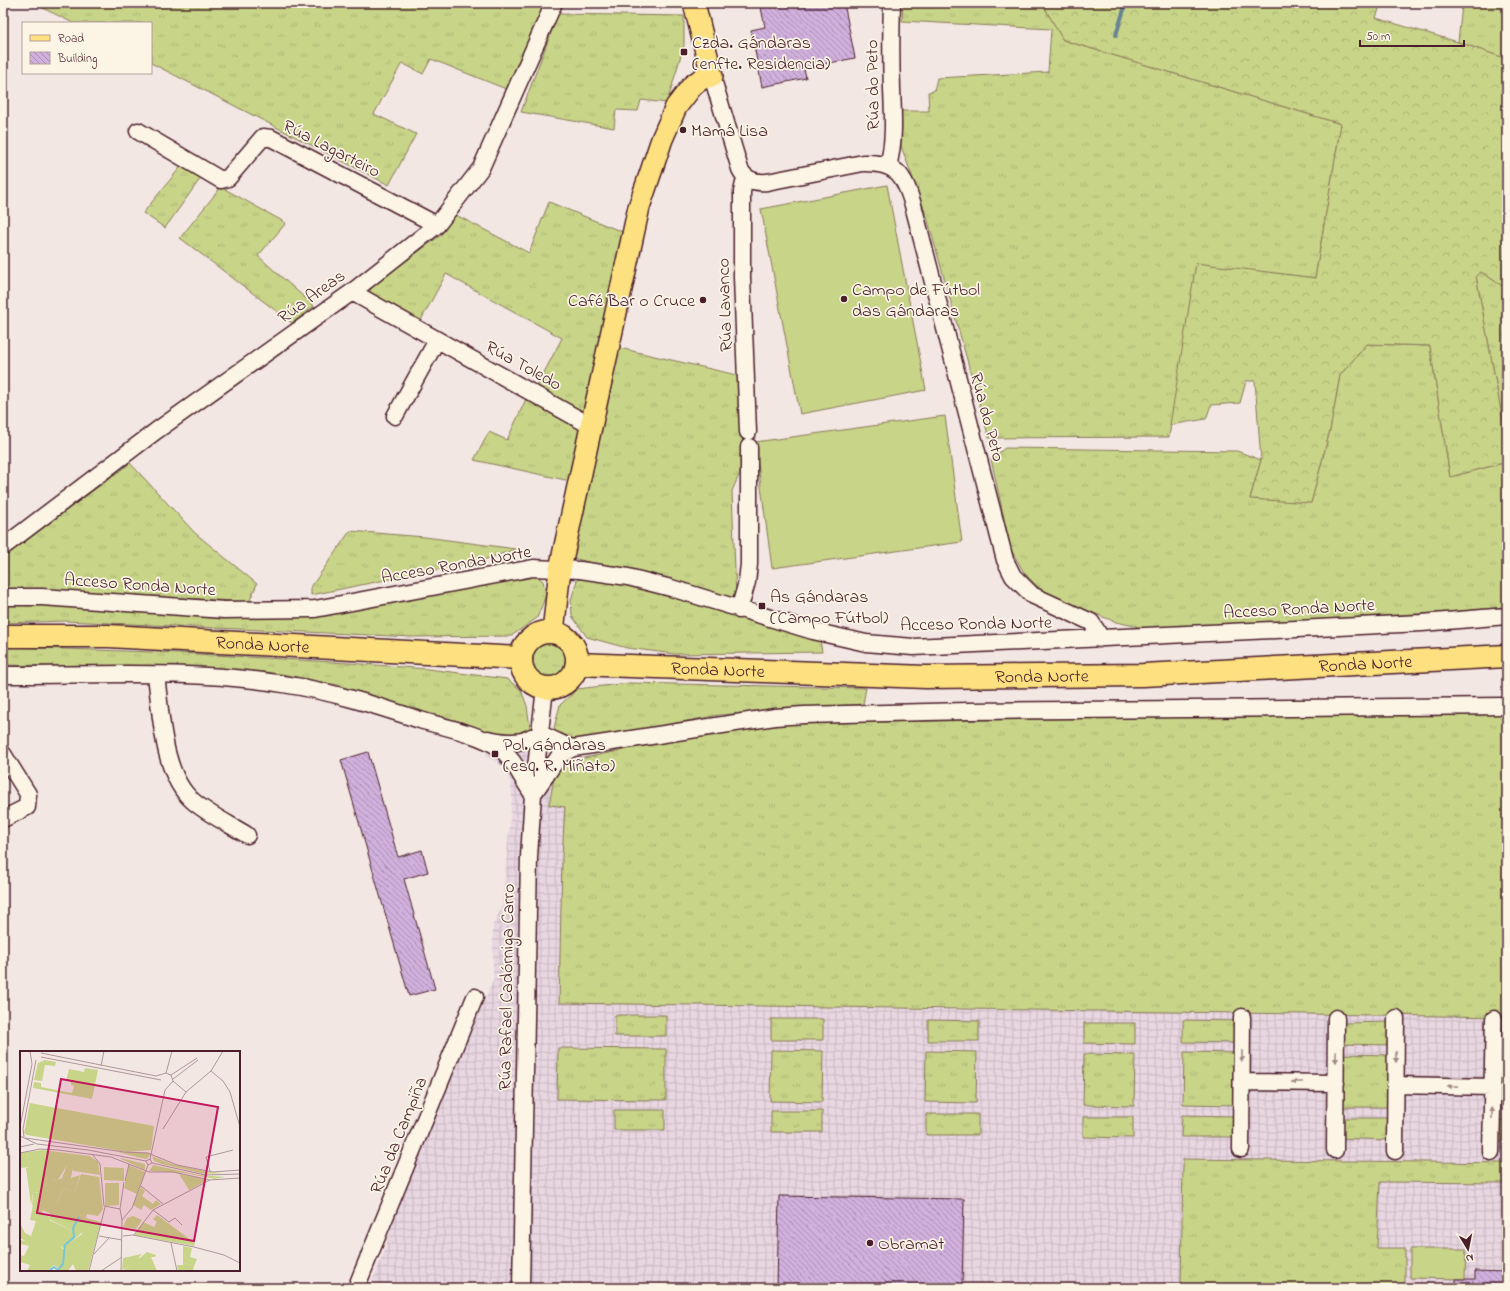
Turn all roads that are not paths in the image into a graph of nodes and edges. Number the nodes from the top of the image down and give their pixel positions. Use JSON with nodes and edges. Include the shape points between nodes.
{"nodes":[{"id":1,"x":554,"y":3,"type":"edge"},
{"id":2,"x":694,"y":3,"type":"edge"},
{"id":3,"x":892,"y":3,"type":"edge"},
{"id":4,"x":712,"y":76,"type":"junction"},
{"id":5,"x":138,"y":130,"type":"dead end"},
{"id":6,"x":888,"y":166,"type":"junction"},
{"id":7,"x":744,"y":176,"type":"junction"},
{"id":8,"x":437,"y":225,"type":"junction"},
{"id":9,"x":352,"y":292,"type":"junction"},
{"id":10,"x":437,"y":340,"type":"junction"},
{"id":11,"x":395,"y":416,"type":"dead end"},
{"id":12,"x":591,"y":426,"type":"junction"},
{"id":13,"x":3,"y":547,"type":"edge"},
{"id":14,"x":560,"y":568,"type":"junction"},
{"id":15,"x":3,"y":598,"type":"edge"},
{"id":16,"x":739,"y":610,"type":"junction"},
{"id":17,"x":1507,"y":616,"type":"edge"},
{"id":18,"x":553,"y":632,"type":"junction"},
{"id":19,"x":3,"y":636,"type":"edge"},
{"id":20,"x":1099,"y":639,"type":"junction"},
{"id":21,"x":1507,"y":656,"type":"edge"},
{"id":22,"x":522,"y":658,"type":"junction"},
{"id":23,"x":577,"y":664,"type":"junction"},
{"id":24,"x":3,"y":675,"type":"edge"},
{"id":25,"x":156,"y":675,"type":"junction"},
{"id":26,"x":545,"y":688,"type":"junction"},
{"id":27,"x":1507,"y":706,"type":"edge"},
{"id":28,"x":539,"y":734,"type":"junction"},
{"id":29,"x":478,"y":738,"type":"junction"},
{"id":30,"x":573,"y":748,"type":"junction"},
{"id":31,"x":3,"y":754,"type":"edge"},
{"id":32,"x":533,"y":794,"type":"junction"},
{"id":33,"x":3,"y":818,"type":"edge"},
{"id":34,"x":247,"y":835,"type":"dead end"},
{"id":35,"x":475,"y":997,"type":"dead end"},
{"id":36,"x":1242,"y":1017,"type":"dead end"},
{"id":37,"x":1336,"y":1018,"type":"dead end"},
{"id":38,"x":1396,"y":1018,"type":"dead end"},
{"id":39,"x":1494,"y":1019,"type":"dead end"},
{"id":40,"x":1242,"y":1082,"type":"junction"},
{"id":41,"x":1336,"y":1083,"type":"junction"},
{"id":42,"x":1395,"y":1085,"type":"junction"},
{"id":43,"x":1492,"y":1087,"type":"junction"},
{"id":44,"x":1241,"y":1149,"type":"dead end"},
{"id":45,"x":1335,"y":1150,"type":"dead end"},
{"id":46,"x":1395,"y":1151,"type":"dead end"},
{"id":47,"x":1492,"y":1152,"type":"dead end"},
{"id":48,"x":356,"y":1288,"type":"edge"},
{"id":49,"x":521,"y":1288,"type":"edge"}],
"edges":[{"from":1,"to":8,"type":"street","name":"Rúa Areas","via":[[481,168]]},
{"from":2,"to":4,"type":"main road"},
{"from":3,"to":6,"type":"street","name":"Rúa do Peto","via":[[893,124]]},
{"from":4,"to":7,"type":"street"},
{"from":4,"to":12,"type":"main road","via":[[698,81],[687,92],[670,118],[662,139],[639,207]]},
{"from":5,"to":8,"type":"street","name":"Rúa Lagarteiro","via":[[221,180],[228,178],[263,137],[271,138]]},
{"from":6,"to":7,"type":"street","via":[[882,163],[863,163],[761,182]]},
{"from":6,"to":20,"type":"street","name":"Rúa do Peto","via":[[902,177],[911,200],[1005,560],[1013,576],[1032,595],[1091,622],[1098,631]]},
{"from":7,"to":16,"type":"street","name":"Rúa Lavanco","via":[[742,277],[748,439],[749,564]]},
{"from":8,"to":9,"type":"street","name":"Rúa Areas"},
{"from":9,"to":10,"type":"street","name":"Rúa Toledo"},
{"from":9,"to":13,"type":"street","name":"Rúa Areas","via":[[156,431]]},
{"from":10,"to":11,"type":"street"},
{"from":10,"to":12,"type":"street","name":"Rúa Toledo"},
{"from":12,"to":14,"type":"main road"},
{"from":14,"to":15,"type":"street","name":"Acceso Ronda Norte","via":[[533,568],[315,609],[224,610],[42,597]]},
{"from":14,"to":16,"type":"street","name":"Acceso Ronda Norte","via":[[628,577]]},
{"from":14,"to":18,"type":"main road"},
{"from":16,"to":20,"type":"street","name":"Acceso Ronda Norte","via":[[858,641],[913,647]]},
{"from":17,"to":20,"type":"street","name":"Acceso Ronda Norte","via":[[1422,623]]},
{"from":18,"to":22,"type":"highway","via":[[532,638],[524,649]]},
{"from":18,"to":23,"type":"highway","via":[[569,640],[577,655]]},
{"from":19,"to":22,"type":"highway","name":"Ronda Norte","via":[[108,636]]},
{"from":21,"to":23,"type":"highway","name":"Ronda Norte","via":[[1143,675],[934,677]]},
{"from":22,"to":26,"type":"highway","via":[[522,666],[527,677]]},
{"from":23,"to":26,"type":"highway","via":[[570,680],[558,686]]},
{"from":24,"to":25,"type":"street"},
{"from":25,"to":29,"type":"street","via":[[229,678],[337,694]]},
{"from":25,"to":34,"type":"street","via":[[163,732],[174,776],[192,801]]},
{"from":26,"to":28,"type":"street","name":"Rúa Rafael Cadórniga Carro"},
{"from":27,"to":30,"type":"street","via":[[804,715],[760,719]]},
{"from":28,"to":29,"type":"street","via":[[512,742]]},
{"from":28,"to":30,"type":"street"},
{"from":28,"to":32,"type":"street","name":"Rúa Rafael Cadórniga Carro"},
{"from":29,"to":32,"type":"street","via":[[500,748],[519,771]]},
{"from":30,"to":32,"type":"street","via":[[560,755]]},
{"from":31,"to":33,"type":"street","via":[[28,794],[27,807]]},
{"from":32,"to":49,"type":"street","name":"Rúa Rafael Cadórniga Carro","via":[[526,932]]},
{"from":35,"to":48,"type":"street","name":"Rúa da Campiña"},
{"from":36,"to":40,"type":"street","one_way":true},
{"from":37,"to":41,"type":"street","one_way":true},
{"from":38,"to":42,"type":"street","one_way":true},
{"from":39,"to":43,"type":"street"},
{"from":41,"to":40,"type":"street","one_way":true},
{"from":40,"to":44,"type":"street"},
{"from":41,"to":45,"type":"street"},
{"from":43,"to":42,"type":"street","one_way":true},
{"from":42,"to":46,"type":"street"},
{"from":47,"to":43,"type":"street","one_way":true}]}
